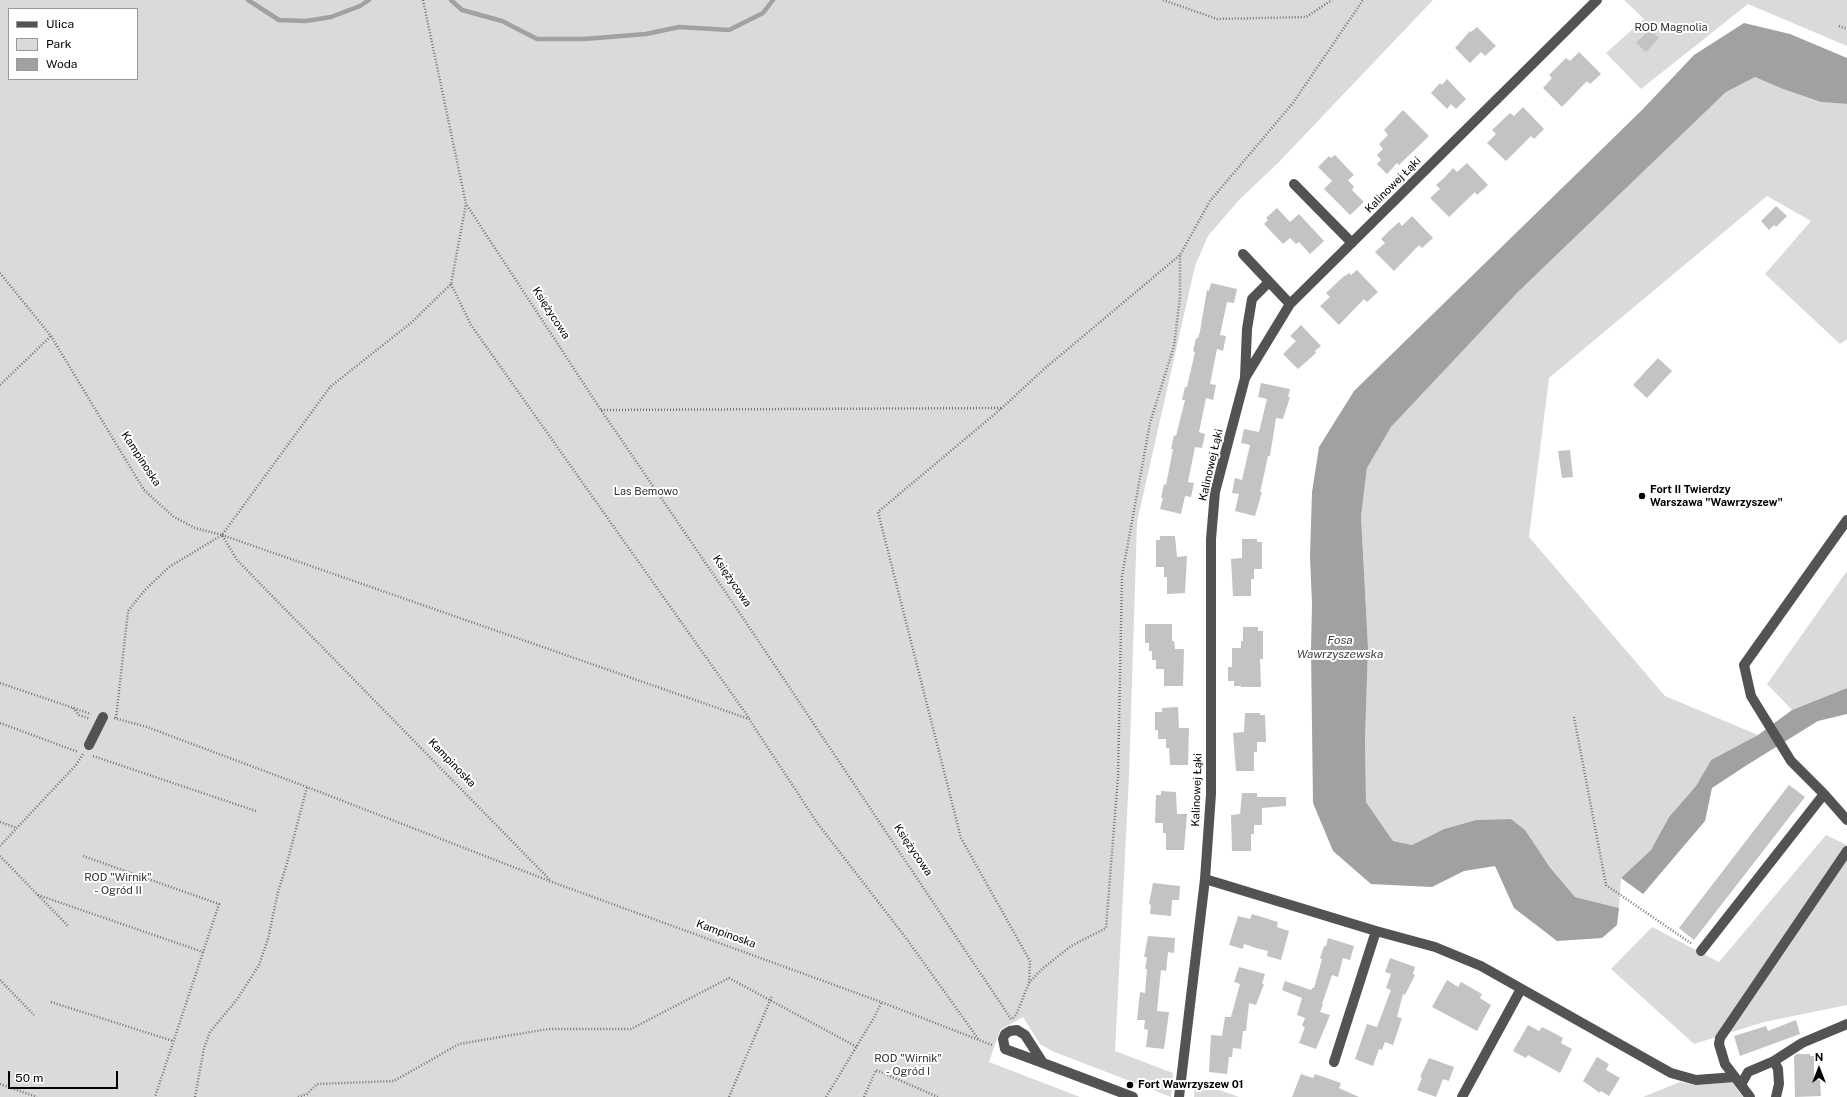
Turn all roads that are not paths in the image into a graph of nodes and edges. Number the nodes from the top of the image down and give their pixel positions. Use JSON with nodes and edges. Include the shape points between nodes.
{"nodes":[{"id":1,"x":1597,"y":0,"type":"edge"},
{"id":2,"x":1294,"y":184,"type":"dead end"},
{"id":3,"x":1352,"y":243,"type":"junction"},
{"id":4,"x":1243,"y":254,"type":"dead end"},
{"id":5,"x":1269,"y":282,"type":"junction"},
{"id":6,"x":1290,"y":304,"type":"junction"},
{"id":7,"x":1245,"y":378,"type":"junction"},
{"id":8,"x":1847,"y":520,"type":"edge"},
{"id":9,"x":101,"y":716,"type":"road end"},
{"id":10,"x":86,"y":749,"type":"road end"},
{"id":11,"x":1824,"y":794,"type":"junction"},
{"id":12,"x":1847,"y":820,"type":"edge"},
{"id":13,"x":1847,"y":851,"type":"edge"},
{"id":14,"x":1205,"y":879,"type":"junction"},
{"id":15,"x":1376,"y":931,"type":"junction"},
{"id":16,"x":1701,"y":951,"type":"road end"},
{"id":17,"x":1521,"y":989,"type":"junction"},
{"id":18,"x":1847,"y":1024,"type":"edge"},
{"id":19,"x":1774,"y":1061,"type":"junction"},
{"id":20,"x":1334,"y":1062,"type":"dead end"},
{"id":21,"x":1043,"y":1063,"type":"junction"},
{"id":22,"x":1738,"y":1081,"type":"junction"},
{"id":23,"x":1133,"y":1097,"type":"edge"},
{"id":24,"x":1179,"y":1097,"type":"edge"},
{"id":25,"x":1462,"y":1097,"type":"edge"},
{"id":26,"x":1750,"y":1097,"type":"edge"},
{"id":27,"x":1776,"y":1097,"type":"edge"}],
"edges":[{"from":1,"to":3,"type":"street","name":"Kalinowej Łąki"},
{"from":2,"to":3,"type":"street"},
{"from":3,"to":6,"type":"street","name":"Kalinowej Łąki"},
{"from":4,"to":5,"type":"street"},
{"from":5,"to":6,"type":"street"},
{"from":5,"to":7,"type":"street","via":[[1252,299],[1247,329]]},
{"from":6,"to":7,"type":"street","name":"Kalinowej Łąki"},
{"from":7,"to":14,"type":"street","name":"Kalinowej Łąki","via":[[1215,492],[1211,539],[1211,794]]},
{"from":8,"to":11,"type":"street","via":[[1744,665],[1751,696],[1791,761]]},
{"from":9,"to":10,"type":"street"},
{"from":11,"to":12,"type":"street"},
{"from":11,"to":16,"type":"street"},
{"from":13,"to":22,"type":"street","via":[[1720,1038],[1719,1044],[1725,1064]]},
{"from":14,"to":15,"type":"street"},
{"from":14,"to":24,"type":"street","name":"Kalinowej Łąki"},
{"from":15,"to":17,"type":"street","via":[[1435,947],[1480,966]]},
{"from":15,"to":20,"type":"street"},
{"from":17,"to":22,"type":"street","via":[[1671,1073],[1696,1080]]},
{"from":17,"to":25,"type":"street"},
{"from":18,"to":19,"type":"street","via":[[1802,1043]]},
{"from":19,"to":22,"type":"street","via":[[1748,1072]]},
{"from":19,"to":27,"type":"street","via":[[1778,1069],[1779,1084]]},
{"from":21,"to":21,"type":"street","via":[[1005,1050],[1005,1034],[1017,1030],[1028,1038]]},
{"from":21,"to":23,"type":"street"},
{"from":22,"to":26,"type":"street"}]}
